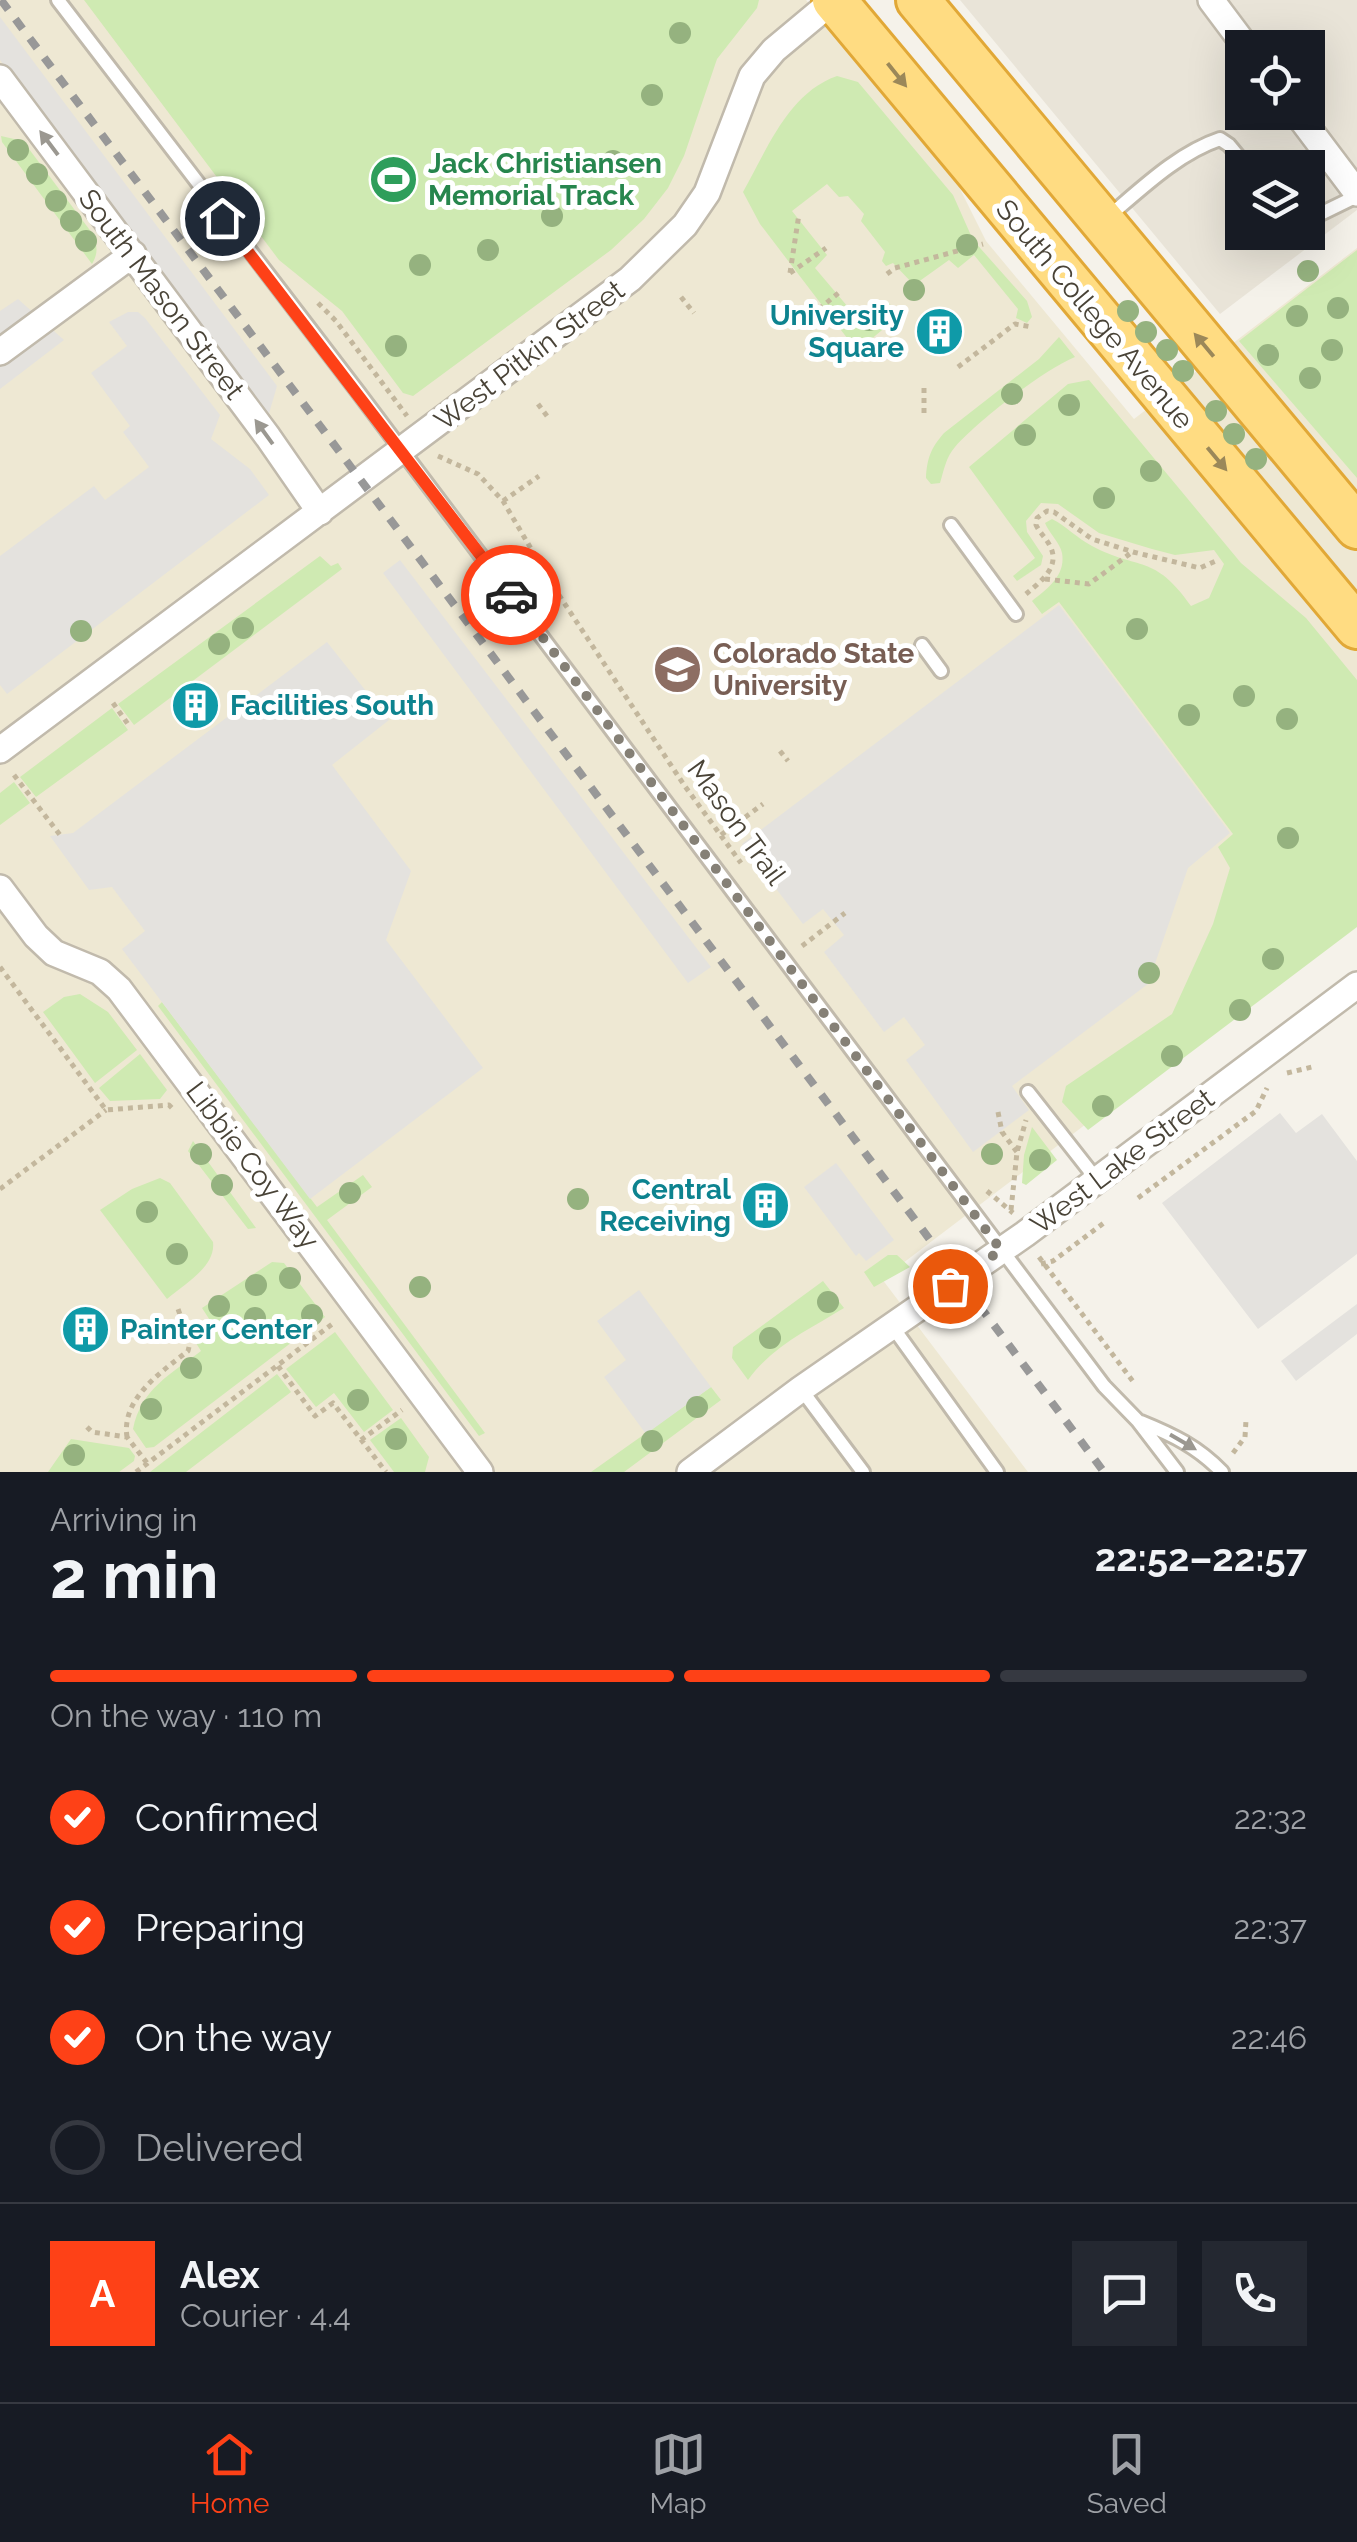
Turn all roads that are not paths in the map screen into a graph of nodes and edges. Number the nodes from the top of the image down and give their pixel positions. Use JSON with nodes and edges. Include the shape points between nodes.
{"nodes":[{"id":1,"x":58,"y":0,"type":"edge"},
{"id":2,"x":834,"y":0,"type":"edge"},
{"id":3,"x":918,"y":0,"type":"edge"},
{"id":4,"x":1211,"y":0,"type":"edge"},
{"id":5,"x":1234,"y":30,"type":"edge"},
{"id":6,"x":0,"y":78,"type":"edge"},
{"id":7,"x":1309,"y":130,"type":"edge"},
{"id":8,"x":1234,"y":150,"type":"edge"},
{"id":9,"x":1357,"y":195,"type":"edge"},
{"id":10,"x":1325,"y":211,"type":"edge"},
{"id":11,"x":1101,"y":223,"type":"junction"},
{"id":12,"x":133,"y":254,"type":"junction"},
{"id":13,"x":0,"y":352,"type":"edge"},
{"id":14,"x":402,"y":450,"type":"junction"},
{"id":15,"x":320,"y":512,"type":"junction"},
{"id":16,"x":952,"y":525,"type":"dead end"},
{"id":17,"x":1357,"y":527,"type":"edge"},
{"id":18,"x":1016,"y":614,"type":"road end"},
{"id":19,"x":1357,"y":627,"type":"edge"},
{"id":20,"x":922,"y":645,"type":"dead end"},
{"id":21,"x":941,"y":671,"type":"dead end"},
{"id":22,"x":0,"y":750,"type":"edge"},
{"id":23,"x":0,"y":888,"type":"edge"},
{"id":24,"x":1357,"y":985,"type":"edge"},
{"id":25,"x":1028,"y":1092,"type":"dead end"},
{"id":26,"x":1097,"y":1180,"type":"junction"},
{"id":27,"x":1001,"y":1250,"type":"junction"},
{"id":28,"x":892,"y":1326,"type":"junction"},
{"id":29,"x":801,"y":1389,"type":"junction"},
{"id":30,"x":1138,"y":1422,"type":"junction"},
{"id":31,"x":480,"y":1472,"type":"edge"},
{"id":32,"x":690,"y":1472,"type":"edge"},
{"id":33,"x":862,"y":1472,"type":"edge"},
{"id":34,"x":997,"y":1472,"type":"edge"},
{"id":35,"x":1177,"y":1472,"type":"edge"},
{"id":36,"x":1222,"y":1472,"type":"edge"}],
"edges":[{"from":1,"to":14,"type":"lane"},
{"from":2,"to":14,"type":"street","name":"West Pitkin Street","via":[[752,76],[707,193],[660,252]]},
{"from":2,"to":19,"type":"highway","name":"South College Avenue","one_way":true},
{"from":3,"to":11,"type":"highway"},
{"from":4,"to":5,"type":"street"},
{"from":12,"to":6,"type":"street","name":"South Mason Street","one_way":true},
{"from":7,"to":9,"type":"street"},
{"from":8,"to":11,"type":"lane","via":[[1220,139],[1207,144]]},
{"from":9,"to":10,"type":"lane"},
{"from":17,"to":11,"type":"highway","one_way":true},
{"from":12,"to":13,"type":"street"},
{"from":15,"to":12,"type":"street","name":"South Mason Street","one_way":true},
{"from":14,"to":15,"type":"street","name":"West Pitkin Street"},
{"from":14,"to":27,"type":"lane"},
{"from":15,"to":22,"type":"street","name":"West Pitkin Street"},
{"from":16,"to":18,"type":"lane"},
{"from":20,"to":21,"type":"lane"},
{"from":23,"to":31,"type":"street","name":"Libbie Coy Way","via":[[54,953],[100,972],[120,989]]},
{"from":24,"to":26,"type":"street","name":"West Lake Street"},
{"from":25,"to":26,"type":"lane"},
{"from":26,"to":27,"type":"street","name":"West Lake Street"},
{"from":27,"to":28,"type":"street","name":"West Lake Street"},
{"from":27,"to":30,"type":"lane"},
{"from":28,"to":29,"type":"street","name":"West Lake Street"},
{"from":28,"to":34,"type":"lane"},
{"from":29,"to":32,"type":"street","name":"West Lake Street"},
{"from":29,"to":33,"type":"lane"},
{"from":30,"to":35,"type":"lane"},
{"from":30,"to":36,"type":"lane","one_way":true,"via":[[1181,1438]]}]}
